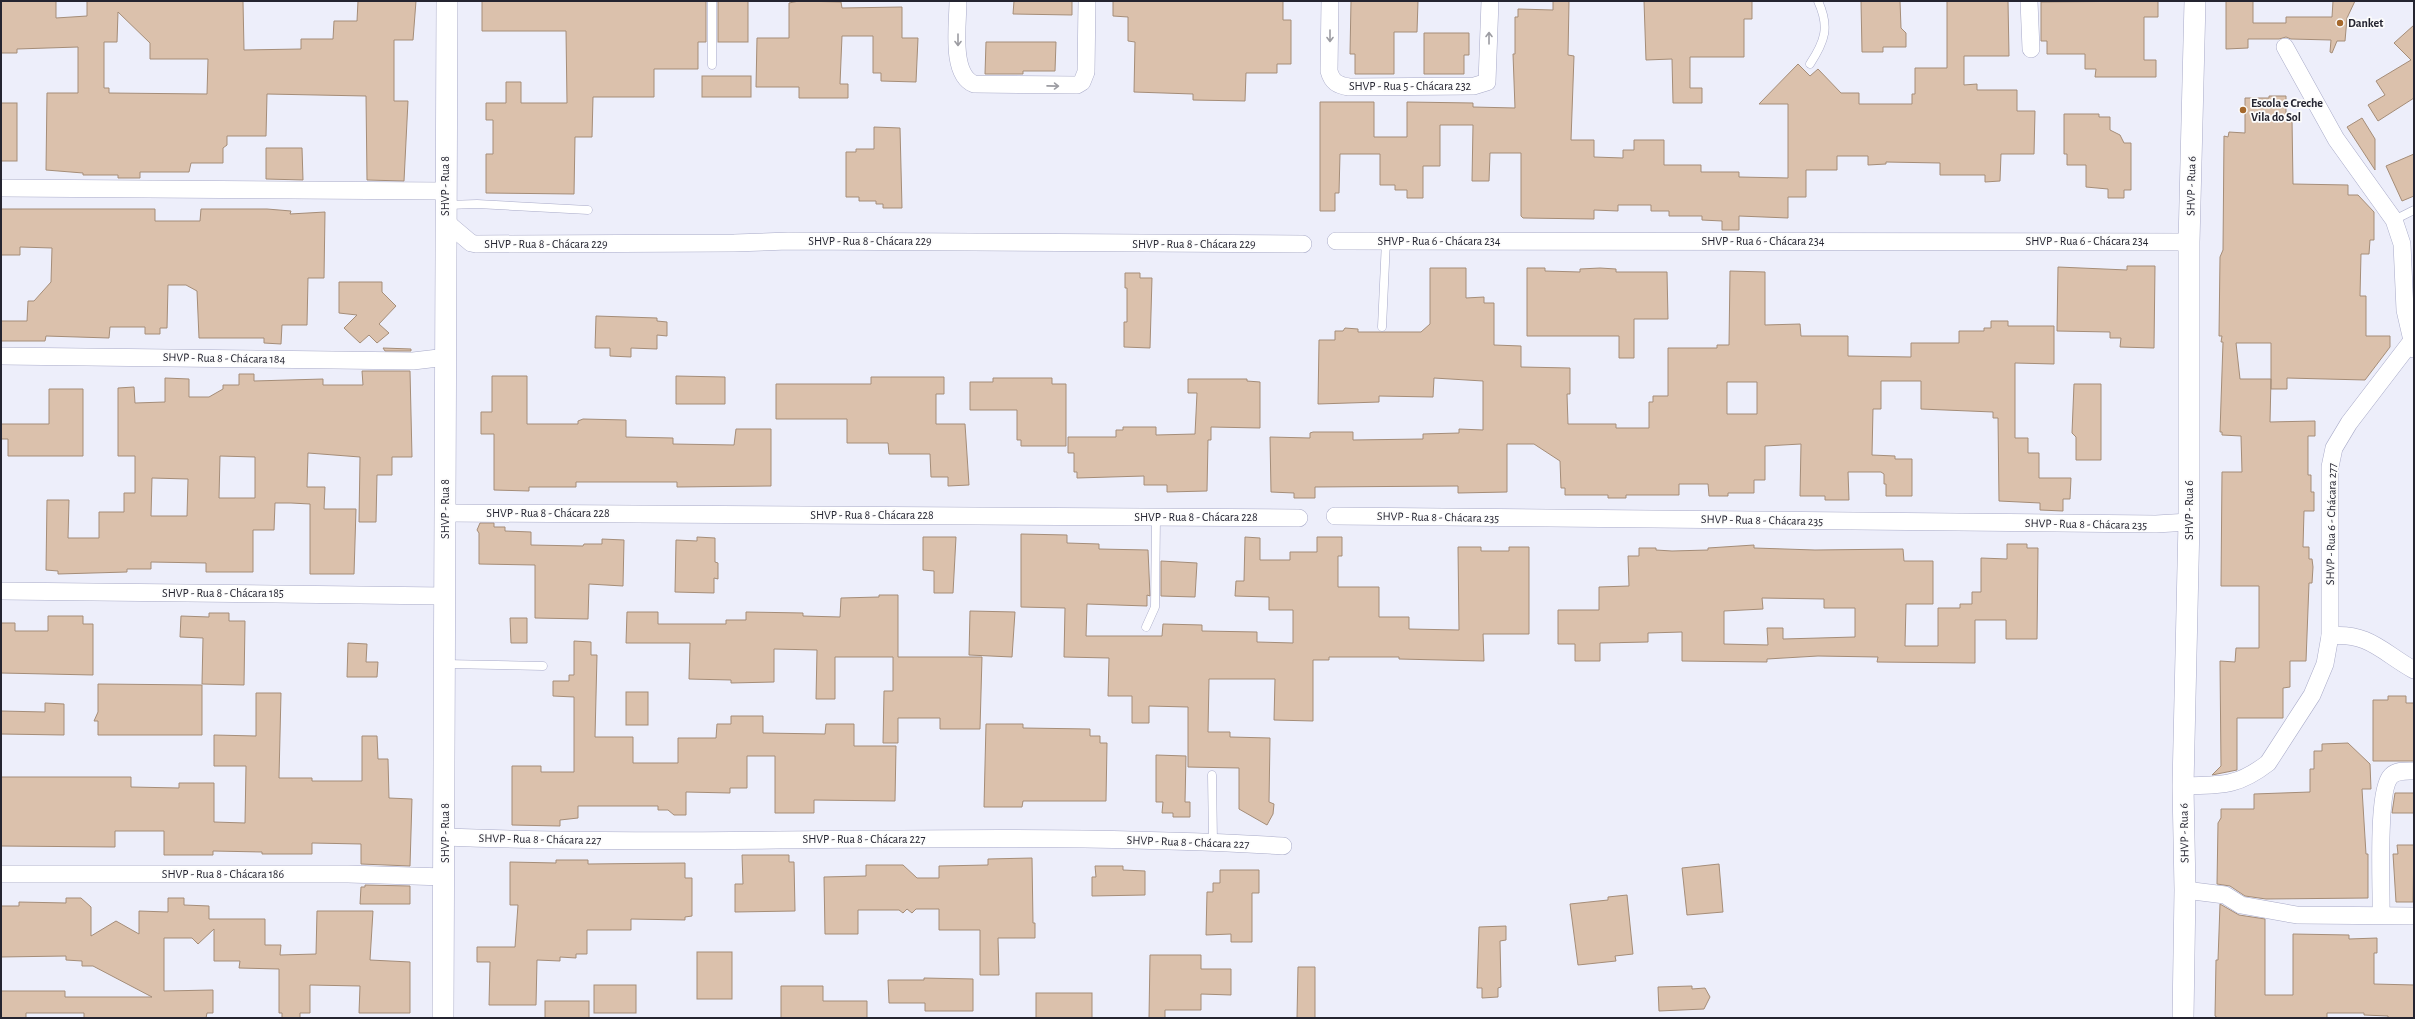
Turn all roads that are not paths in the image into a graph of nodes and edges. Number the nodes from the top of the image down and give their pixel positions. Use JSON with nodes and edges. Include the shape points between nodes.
{"nodes":[{"id":1,"x":447,"y":1,"type":"edge"},
{"id":2,"x":712,"y":1,"type":"edge"},
{"id":3,"x":958,"y":1,"type":"edge"},
{"id":4,"x":1087,"y":1,"type":"edge"},
{"id":5,"x":1330,"y":1,"type":"edge"},
{"id":6,"x":1490,"y":1,"type":"edge"},
{"id":7,"x":1818,"y":1,"type":"edge"},
{"id":8,"x":2029,"y":1,"type":"edge"},
{"id":9,"x":2195,"y":1,"type":"edge"},
{"id":10,"x":2285,"y":47,"type":"dead end"},
{"id":11,"x":2030,"y":49,"type":"dead end"},
{"id":12,"x":1810,"y":64,"type":"dead end"},
{"id":13,"x":712,"y":65,"type":"dead end"},
{"id":14,"x":1,"y":188,"type":"edge"},
{"id":15,"x":445,"y":206,"type":"junction"},
{"id":16,"x":588,"y":210,"type":"dead end"},
{"id":17,"x":2414,"y":210,"type":"edge"},
{"id":18,"x":2394,"y":220,"type":"junction"},
{"id":19,"x":1336,"y":242,"type":"dead end"},
{"id":20,"x":1386,"y":242,"type":"junction"},
{"id":21,"x":2190,"y":242,"type":"junction"},
{"id":22,"x":1303,"y":244,"type":"dead end"},
{"id":23,"x":1382,"y":327,"type":"dead end"},
{"id":24,"x":2412,"y":345,"type":"edge"},
{"id":25,"x":1,"y":356,"type":"edge"},
{"id":26,"x":447,"y":357,"type":"junction"},
{"id":27,"x":445,"y":513,"type":"junction"},
{"id":28,"x":1336,"y":516,"type":"dead end"},
{"id":29,"x":1156,"y":517,"type":"junction"},
{"id":30,"x":1299,"y":518,"type":"dead end"},
{"id":31,"x":2189,"y":522,"type":"junction"},
{"id":32,"x":1,"y":591,"type":"edge"},
{"id":33,"x":445,"y":596,"type":"junction"},
{"id":34,"x":1146,"y":627,"type":"dead end"},
{"id":35,"x":2330,"y":636,"type":"junction"},
{"id":36,"x":444,"y":664,"type":"junction"},
{"id":37,"x":543,"y":666,"type":"dead end"},
{"id":38,"x":2414,"y":670,"type":"edge"},
{"id":39,"x":2414,"y":771,"type":"edge"},
{"id":40,"x":1212,"y":774,"type":"dead end"},
{"id":41,"x":2183,"y":786,"type":"junction"},
{"id":42,"x":445,"y":837,"type":"junction"},
{"id":43,"x":1213,"y":842,"type":"junction"},
{"id":44,"x":1283,"y":846,"type":"dead end"},
{"id":45,"x":1,"y":874,"type":"edge"},
{"id":46,"x":445,"y":877,"type":"junction"},
{"id":47,"x":2185,"y":890,"type":"junction"},
{"id":48,"x":2381,"y":915,"type":"junction"},
{"id":49,"x":2414,"y":916,"type":"edge"},
{"id":50,"x":443,"y":1018,"type":"edge"},
{"id":51,"x":2183,"y":1018,"type":"edge"}],
"edges":[{"from":1,"to":15,"type":"street","name":"SHVP - Rua 8"},
{"from":2,"to":13,"type":"lane"},
{"from":3,"to":4,"type":"street","one_way":true,"via":[[959,68],[968,81],[974,84],[1059,86],[1077,85],[1082,82],[1086,72]]},
{"from":5,"to":6,"type":"street","name":"SHVP - Rua 5 - Chácara 232","one_way":true,"via":[[1329,70],[1332,79],[1338,85],[1349,87],[1474,86],[1487,82]]},
{"from":7,"to":12,"type":"lane","via":[[1825,16],[1822,45]]},
{"from":8,"to":11,"type":"street"},
{"from":9,"to":21,"type":"street","name":"SHVP - Rua 6"},
{"from":10,"to":18,"type":"street","name":"SHVP - Rua 6 - Chácara 277","via":[[2336,139]]},
{"from":14,"to":15,"type":"street"},
{"from":15,"to":16,"type":"lane","via":[[477,204]]},
{"from":15,"to":22,"type":"street","name":"SHVP - Rua 8 - Chácara 229","via":[[471,243],[483,244],[796,241]]},
{"from":15,"to":26,"type":"street","name":"SHVP - Rua 8"},
{"from":17,"to":18,"type":"lane"},
{"from":18,"to":24,"type":"street","name":"SHVP - Rua 6 - Chácara 277","via":[[2402,244],[2405,310]]},
{"from":19,"to":20,"type":"street","name":"SHVP - Rua 6 - Chácara 234"},
{"from":20,"to":21,"type":"street","name":"SHVP - Rua 6 - Chácara 234"},
{"from":20,"to":23,"type":"lane"},
{"from":21,"to":31,"type":"street","name":"SHVP - Rua 6"},
{"from":24,"to":35,"type":"street","name":"SHVP - Rua 6 - Chácara 277","via":[[2349,423],[2334,448],[2330,467]]},
{"from":25,"to":26,"type":"street","name":"SHVP - Rua 8 - Chácara 184","via":[[413,361]]},
{"from":26,"to":27,"type":"street","name":"SHVP - Rua 8"},
{"from":27,"to":29,"type":"street","name":"SHVP - Rua 8 - Chácara 228"},
{"from":27,"to":33,"type":"street","name":"SHVP - Rua 8"},
{"from":28,"to":31,"type":"street","name":"SHVP - Rua 8 - Chácara 235","via":[[2148,524]]},
{"from":29,"to":30,"type":"street","name":"SHVP - Rua 8 - Chácara 228"},
{"from":29,"to":34,"type":"lane","via":[[1155,607]]},
{"from":31,"to":41,"type":"street","name":"SHVP - Rua 6"},
{"from":32,"to":33,"type":"street","name":"SHVP - Rua 8 - Chácara 185"},
{"from":33,"to":36,"type":"street","name":"SHVP - Rua 8"},
{"from":35,"to":38,"type":"street","via":[[2345,634],[2361,637]]},
{"from":35,"to":41,"type":"street","name":"SHVP - Rua 6 - Chácara 277","via":[[2325,664],[2312,695],[2268,763],[2245,780],[2226,785]]},
{"from":36,"to":37,"type":"lane"},
{"from":36,"to":42,"type":"street","name":"SHVP - Rua 8"},
{"from":39,"to":48,"type":"street","via":[[2398,772],[2391,776],[2385,787],[2382,805]]},
{"from":40,"to":43,"type":"lane"},
{"from":41,"to":47,"type":"street","name":"SHVP - Rua 6"},
{"from":42,"to":43,"type":"street","name":"SHVP - Rua 8 - Chácara 227"},
{"from":42,"to":46,"type":"street","name":"SHVP - Rua 8"},
{"from":43,"to":44,"type":"street","name":"SHVP - Rua 8 - Chácara 227"},
{"from":45,"to":46,"type":"street","name":"SHVP - Rua 8 - Chácara 186","via":[[348,874]]},
{"from":46,"to":50,"type":"street","name":"SHVP - Rua 8"},
{"from":47,"to":48,"type":"street","via":[[2225,895],[2241,905],[2297,915]]},
{"from":47,"to":51,"type":"street","name":"SHVP - Rua 6"},
{"from":48,"to":49,"type":"street"}]}
